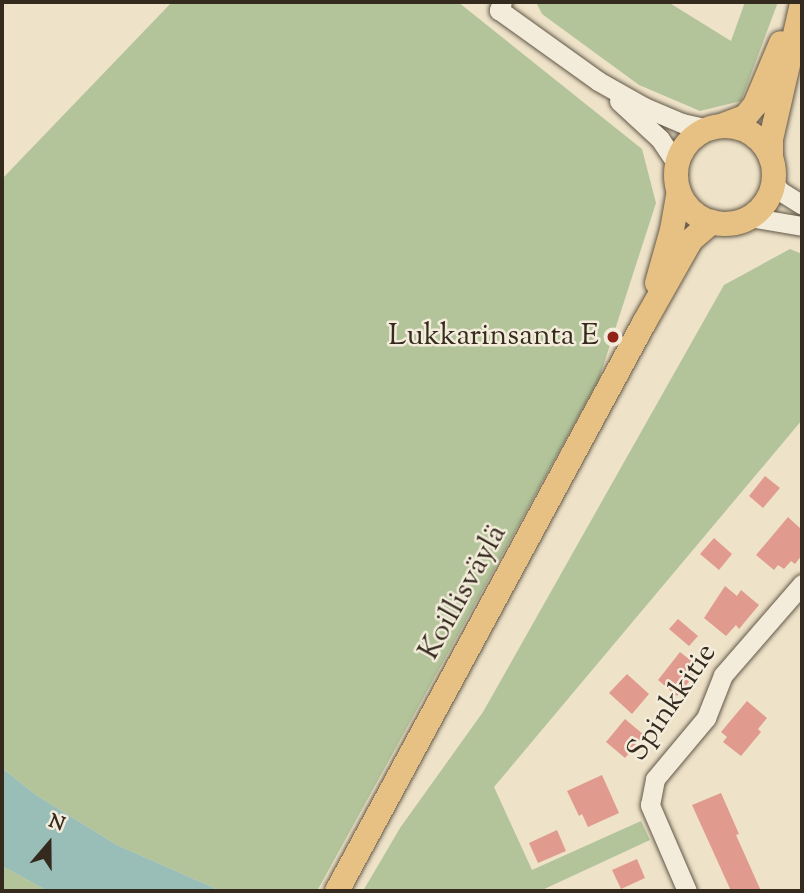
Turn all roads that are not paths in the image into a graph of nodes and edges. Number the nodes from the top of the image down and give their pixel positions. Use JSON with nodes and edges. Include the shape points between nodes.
{"nodes":[{"id":1,"x":802,"y":3,"type":"edge"},
{"id":2,"x":496,"y":5,"type":"edge"},
{"id":3,"x":598,"y":81,"type":"junction"},
{"id":4,"x":714,"y":128,"type":"junction"},
{"id":5,"x":677,"y":164,"type":"junction"},
{"id":6,"x":772,"y":170,"type":"junction"},
{"id":7,"x":679,"y":192,"type":"junction"},
{"id":8,"x":802,"y":205,"type":"edge"},
{"id":9,"x":748,"y":217,"type":"junction"},
{"id":10,"x":712,"y":222,"type":"junction"},
{"id":11,"x":802,"y":226,"type":"edge"},
{"id":12,"x":644,"y":323,"type":"junction"},
{"id":13,"x":802,"y":584,"type":"edge"},
{"id":14,"x":796,"y":605,"type":"edge"},
{"id":15,"x":337,"y":891,"type":"edge"},
{"id":16,"x":687,"y":891,"type":"edge"}],
"edges":[{"from":1,"to":4,"type":"main road","via":[[755,105],[745,117]]},
{"from":1,"to":6,"type":"main road","via":[[771,139]]},
{"from":2,"to":3,"type":"street"},
{"from":3,"to":4,"type":"street","via":[[682,123]]},
{"from":3,"to":5,"type":"street","via":[[660,139]]},
{"from":4,"to":5,"type":"main road","via":[[690,140]]},
{"from":4,"to":6,"type":"main road","via":[[733,127],[753,135]]},
{"from":5,"to":7,"type":"main road"},
{"from":6,"to":8,"type":"street","via":[[780,191]]},
{"from":6,"to":9,"type":"main road","via":[[765,203]]},
{"from":7,"to":10,"type":"main road","via":[[692,211]]},
{"from":7,"to":12,"type":"main road","name":"Koillisväylä","via":[[673,230]]},
{"from":9,"to":10,"type":"main road"},
{"from":9,"to":11,"type":"street"},
{"from":10,"to":12,"type":"main road","name":"Koillisväylä","via":[[691,240]]},
{"from":12,"to":15,"type":"main road","name":"Koillisväylä"},
{"from":13,"to":14,"type":"street","name":"Spinkkitie"},
{"from":14,"to":16,"type":"street","name":"Spinkkitie","via":[[723,675],[706,718],[655,779],[650,805]]}]}
